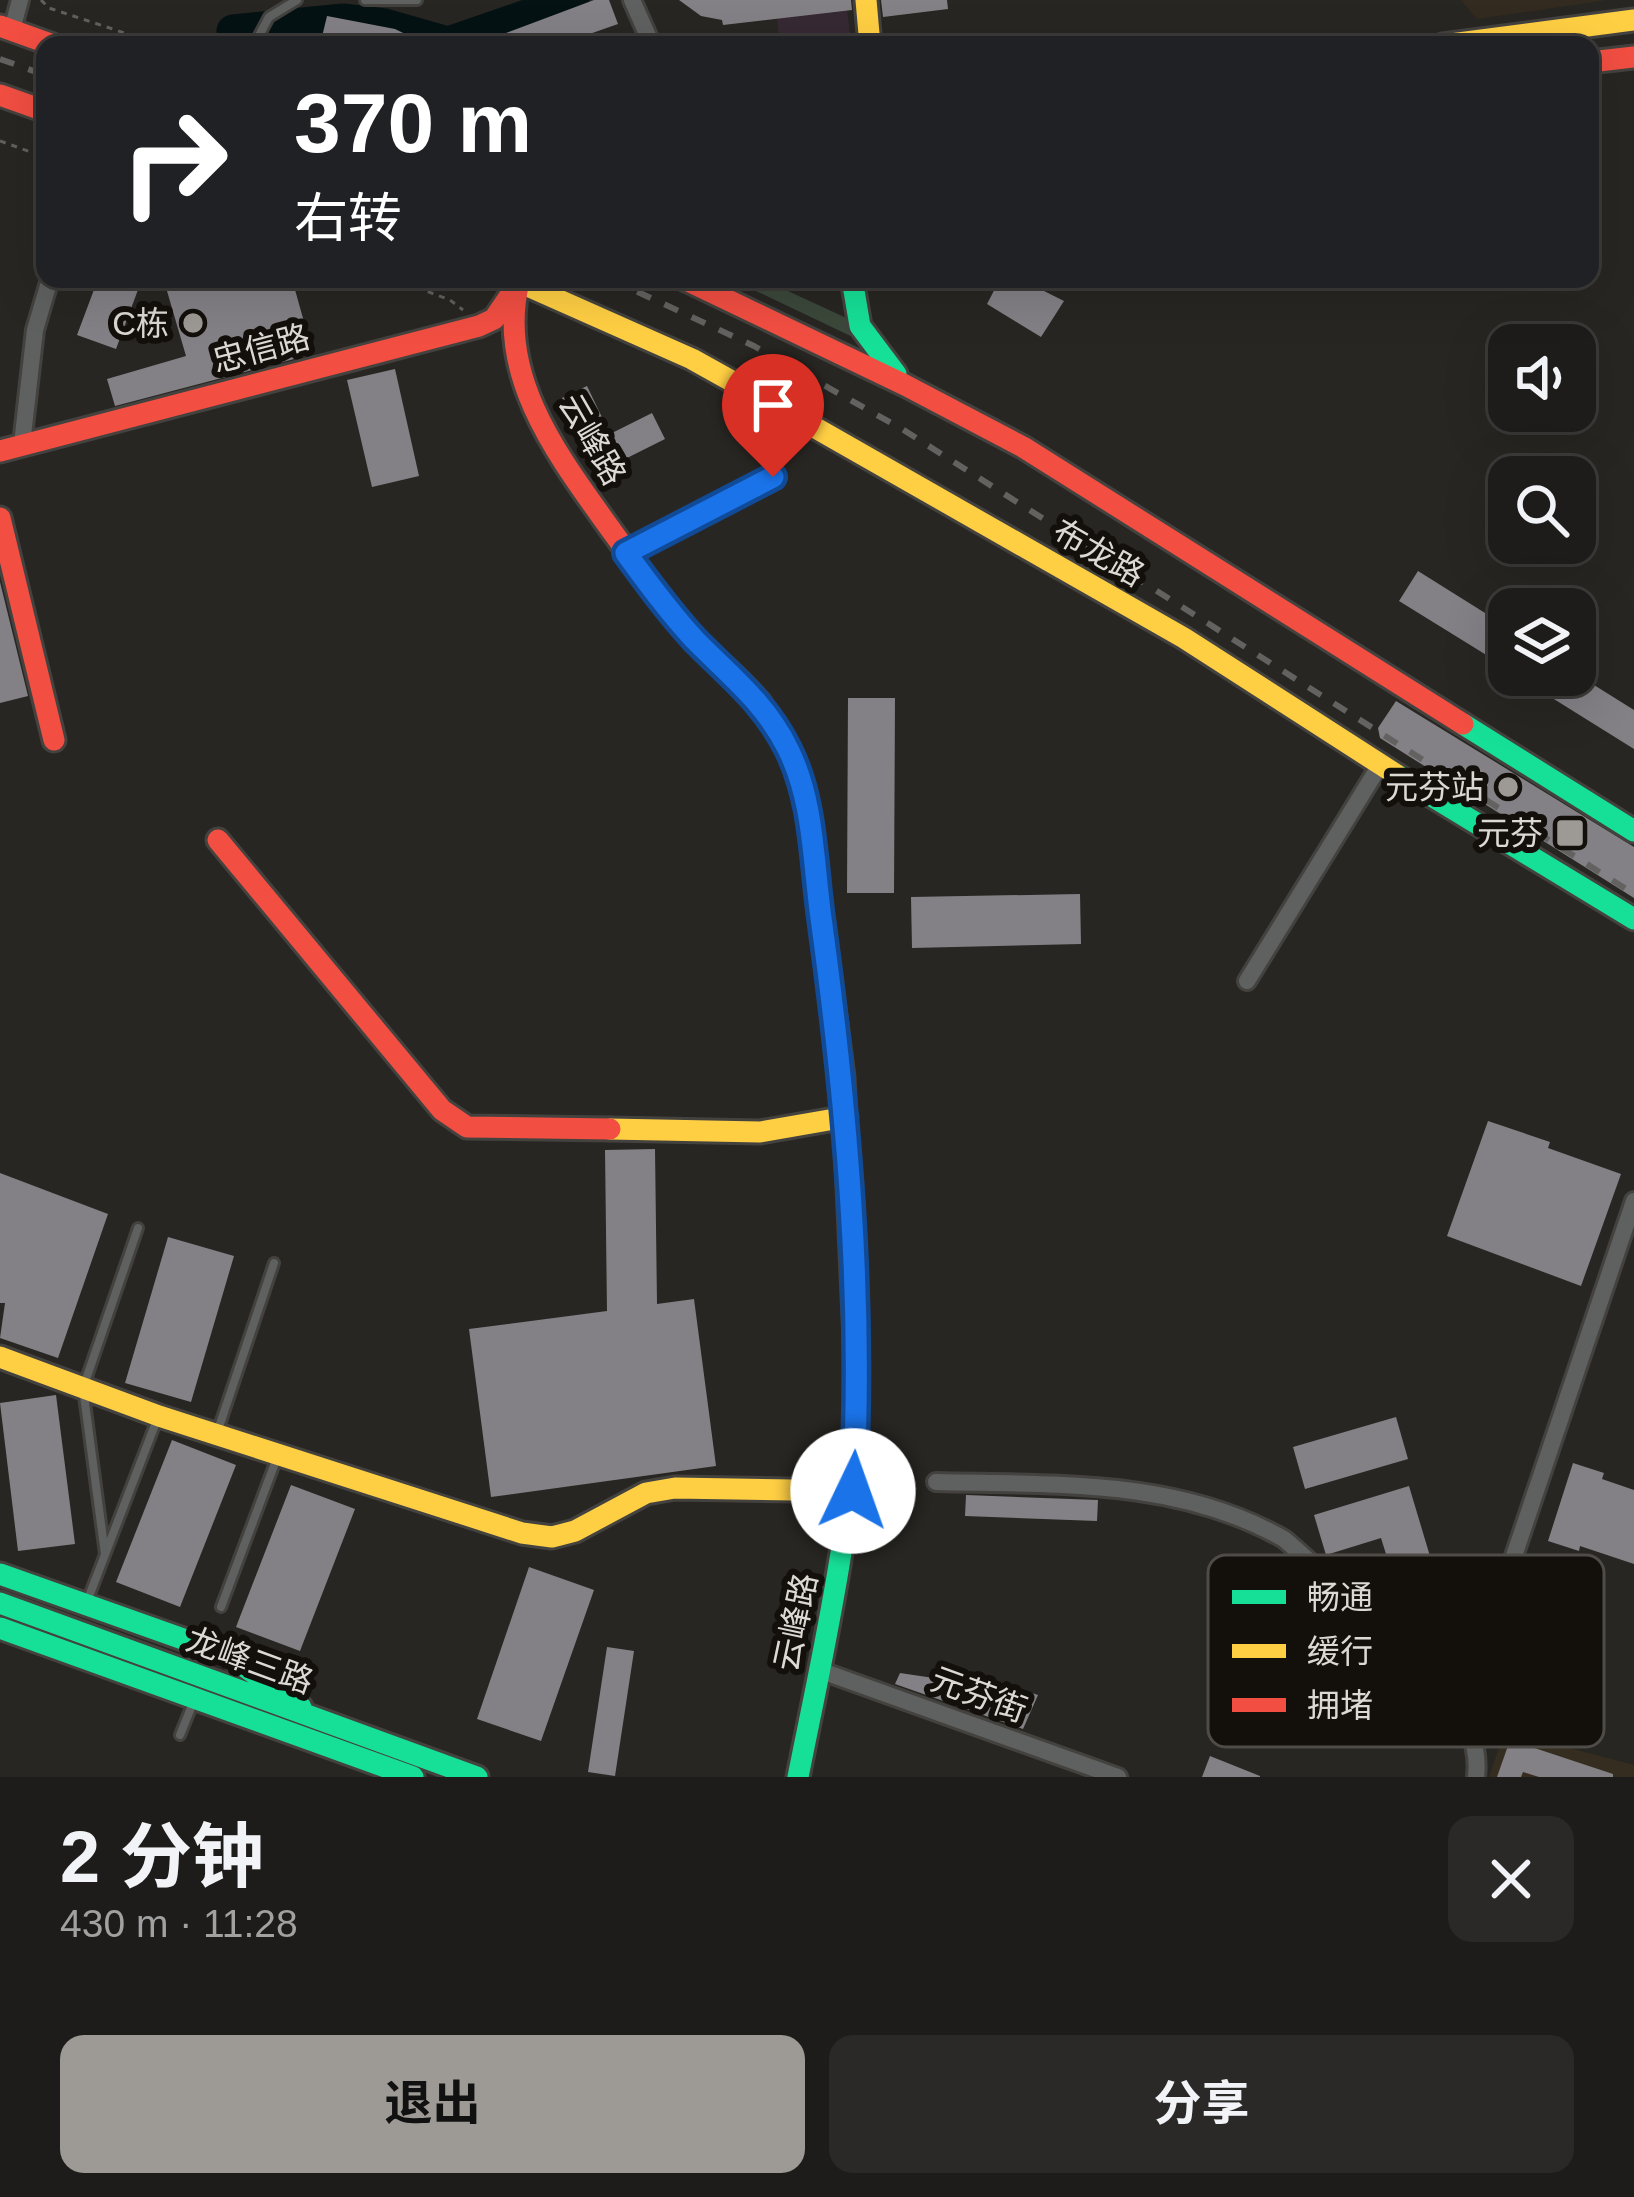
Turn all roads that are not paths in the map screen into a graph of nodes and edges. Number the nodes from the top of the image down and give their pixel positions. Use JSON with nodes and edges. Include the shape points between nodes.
{"nodes":[{"id":1,"x":20,"y":0,"type":"edge"},
{"id":2,"x":297,"y":0,"type":"edge"},
{"id":3,"x":365,"y":0,"type":"edge"},
{"id":4,"x":418,"y":0,"type":"edge"},
{"id":5,"x":632,"y":0,"type":"edge"},
{"id":6,"x":866,"y":0,"type":"edge"},
{"id":7,"x":1634,"y":20,"type":"edge"},
{"id":8,"x":6,"y":28,"type":"edge"},
{"id":9,"x":258,"y":36,"type":"edge"},
{"id":10,"x":648,"y":36,"type":"edge"},
{"id":11,"x":869,"y":36,"type":"edge"},
{"id":12,"x":1512,"y":36,"type":"edge"},
{"id":13,"x":36,"y":39,"type":"edge"},
{"id":14,"x":1634,"y":57,"type":"edge"},
{"id":15,"x":1599,"y":61,"type":"edge"},
{"id":16,"x":0,"y":94,"type":"edge"},
{"id":17,"x":36,"y":108,"type":"edge"},
{"id":18,"x":47,"y":288,"type":"edge"},
{"id":19,"x":514,"y":288,"type":"edge"},
{"id":20,"x":517,"y":288,"type":"edge"},
{"id":21,"x":536,"y":288,"type":"edge"},
{"id":22,"x":703,"y":288,"type":"edge"},
{"id":23,"x":854,"y":288,"type":"edge"},
{"id":24,"x":905,"y":385,"type":"junction"},
{"id":25,"x":11,"y":447,"type":"edge"},
{"id":26,"x":773,"y":477,"type":"dead end"},
{"id":27,"x":0,"y":518,"type":"edge"},
{"id":28,"x":626,"y":553,"type":"junction"},
{"id":29,"x":54,"y":740,"type":"dead end"},
{"id":30,"x":1380,"y":765,"type":"junction"},
{"id":31,"x":1634,"y":831,"type":"edge"},
{"id":32,"x":218,"y":840,"type":"dead end"},
{"id":33,"x":1634,"y":919,"type":"edge"},
{"id":34,"x":1247,"y":981,"type":"dead end"},
{"id":35,"x":846,"y":1117,"type":"junction"},
{"id":36,"x":1634,"y":1201,"type":"edge"},
{"id":37,"x":138,"y":1228,"type":"dead end"},
{"id":38,"x":274,"y":1263,"type":"dead end"},
{"id":39,"x":0,"y":1357,"type":"edge"},
{"id":40,"x":83,"y":1388,"type":"junction"},
{"id":41,"x":159,"y":1416,"type":"junction"},
{"id":42,"x":217,"y":1434,"type":"junction"},
{"id":43,"x":278,"y":1454,"type":"junction"},
{"id":44,"x":936,"y":1482,"type":"dead end"},
{"id":45,"x":853,"y":1491,"type":"junction"},
{"id":46,"x":106,"y":1554,"type":"junction"},
{"id":47,"x":1302,"y":1555,"type":"edge"},
{"id":48,"x":1514,"y":1555,"type":"edge"},
{"id":49,"x":0,"y":1574,"type":"edge"},
{"id":50,"x":0,"y":1603,"type":"edge"},
{"id":51,"x":86,"y":1604,"type":"junction"},
{"id":52,"x":221,"y":1607,"type":"dead end"},
{"id":53,"x":0,"y":1628,"type":"edge"},
{"id":54,"x":818,"y":1670,"type":"junction"},
{"id":55,"x":195,"y":1698,"type":"junction"},
{"id":56,"x":315,"y":1719,"type":"junction"},
{"id":57,"x":180,"y":1735,"type":"dead end"},
{"id":58,"x":1475,"y":1747,"type":"edge"},
{"id":59,"x":412,"y":1777,"type":"edge"},
{"id":60,"x":477,"y":1777,"type":"edge"},
{"id":61,"x":798,"y":1777,"type":"edge"},
{"id":62,"x":1118,"y":1777,"type":"edge"},
{"id":63,"x":1476,"y":1777,"type":"edge"}],
"edges":[{"from":1,"to":8,"type":"street"},
{"from":2,"to":9,"type":"lane","via":[[268,17]]},
{"from":3,"to":4,"type":"lane"},
{"from":5,"to":10,"type":"street"},
{"from":6,"to":11,"type":"street"},
{"from":7,"to":12,"type":"street"},
{"from":8,"to":13,"type":"street"},
{"from":14,"to":15,"type":"street"},
{"from":16,"to":17,"type":"street"},
{"from":18,"to":25,"type":"street"},
{"from":19,"to":25,"type":"street","name":"忠信路","via":[[487,323]]},
{"from":20,"to":28,"type":"street","name":"云峰路","via":[[510,327],[543,426]]},
{"from":21,"to":30,"type":"street","name":"布龙路","via":[[692,359],[814,427],[1184,638]]},
{"from":22,"to":24,"type":"street","name":"布龙路"},
{"from":23,"to":24,"type":"street","via":[[860,326]]},
{"from":24,"to":31,"type":"street","name":"布龙路","via":[[1101,495]]},
{"from":26,"to":28,"type":"lane"},
{"from":27,"to":29,"type":"street"},
{"from":28,"to":35,"type":"street","name":"云峰路","via":[[675,618],[758,700],[802,782]]},
{"from":30,"to":33,"type":"street","name":"布龙路"},
{"from":30,"to":34,"type":"street"},
{"from":32,"to":35,"type":"street","via":[[442,1110],[467,1126],[760,1132]]},
{"from":35,"to":45,"type":"street","name":"云峰路","via":[[858,1406]]},
{"from":36,"to":48,"type":"street"},
{"from":37,"to":40,"type":"lane"},
{"from":38,"to":42,"type":"lane"},
{"from":39,"to":40,"type":"street"},
{"from":40,"to":41,"type":"street"},
{"from":40,"to":46,"type":"lane"},
{"from":41,"to":42,"type":"street"},
{"from":41,"to":46,"type":"lane"},
{"from":42,"to":43,"type":"street"},
{"from":43,"to":45,"type":"street","via":[[552,1537],[646,1493],[675,1488]]},
{"from":43,"to":52,"type":"lane"},
{"from":44,"to":47,"type":"street","via":[[1152,1492],[1240,1518]]},
{"from":45,"to":54,"type":"street","name":"云峰路"},
{"from":46,"to":51,"type":"lane"},
{"from":49,"to":51,"type":"street"},
{"from":50,"to":56,"type":"street","name":"龙峰三路"},
{"from":51,"to":56,"type":"street","via":[[229,1655]]},
{"from":53,"to":55,"type":"street","name":"龙峰三路"},
{"from":54,"to":61,"type":"street","name":"云峰路"},
{"from":54,"to":62,"type":"street","name":"元芬街"},
{"from":55,"to":57,"type":"lane"},
{"from":55,"to":59,"type":"street","name":"龙峰三路"},
{"from":56,"to":60,"type":"street","name":"龙峰三路"},
{"from":58,"to":63,"type":"street"}]}
